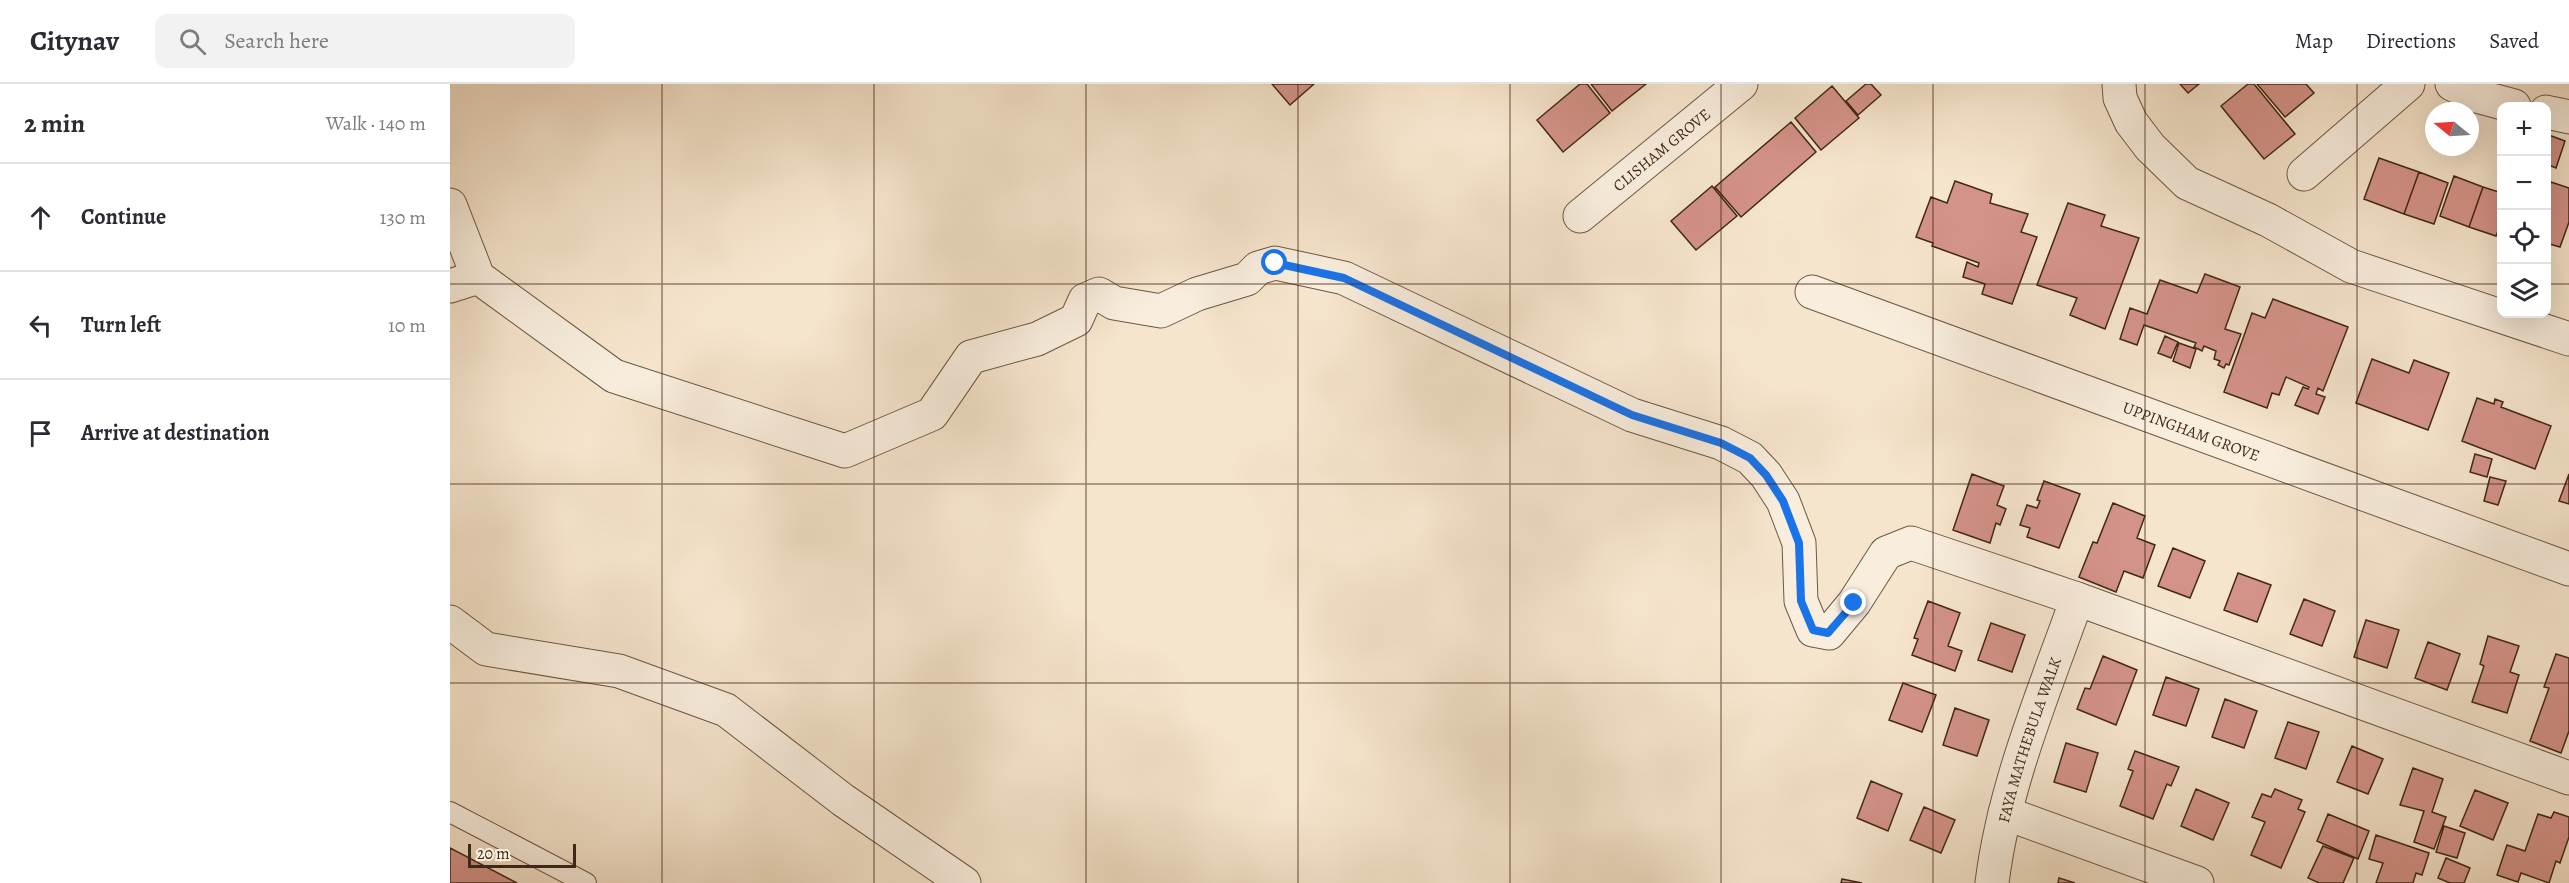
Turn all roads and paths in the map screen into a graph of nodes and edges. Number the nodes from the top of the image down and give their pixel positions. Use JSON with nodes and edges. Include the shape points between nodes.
{"nodes":[{"id":1,"x":1741,"y":84,"type":"edge"},
{"id":2,"x":2119,"y":84,"type":"edge"},
{"id":3,"x":2408,"y":84,"type":"edge"},
{"id":4,"x":2452,"y":84,"type":"edge"},
{"id":5,"x":2499,"y":102,"type":"edge"},
{"id":6,"x":2551,"y":113,"type":"edge"},
{"id":7,"x":2569,"y":117,"type":"edge"},
{"id":8,"x":2304,"y":174,"type":"dead end"},
{"id":9,"x":450,"y":205,"type":"edge"},
{"id":10,"x":1580,"y":216,"type":"dead end"},
{"id":11,"x":464,"y":282,"type":"edge"},
{"id":12,"x":1812,"y":292,"type":"dead end"},
{"id":13,"x":2569,"y":339,"type":"edge"},
{"id":14,"x":2569,"y":569,"type":"edge"},
{"id":15,"x":2077,"y":599,"type":"junction"},
{"id":16,"x":450,"y":622,"type":"edge"},
{"id":17,"x":2569,"y":778,"type":"edge"},
{"id":18,"x":450,"y":812,"type":"edge"},
{"id":19,"x":2005,"y":813,"type":"junction"},
{"id":20,"x":586,"y":883,"type":"edge"},
{"id":21,"x":964,"y":883,"type":"edge"},
{"id":22,"x":1992,"y":883,"type":"edge"},
{"id":23,"x":2197,"y":883,"type":"edge"}],
"edges":[{"from":1,"to":10,"type":"street","name":"CLISHAM GROVE"},
{"from":2,"to":13,"type":"street","via":[[2120,98],[2131,122],[2187,183],[2268,220],[2350,266]]},
{"from":3,"to":8,"type":"street"},
{"from":4,"to":5,"type":"street"},
{"from":6,"to":7,"type":"street"},
{"from":9,"to":11,"type":"street"},
{"from":11,"to":15,"type":"street","via":[[614,376],[845,451],[932,414],[971,357],[1037,339],[1076,320],[1085,300],[1100,294],[1114,303],[1161,311],[1197,294],[1246,279],[1258,268],[1275,263],[1344,278],[1632,415],[1721,443],[1750,458],[1783,501],[1799,543],[1801,601],[1813,630],[1828,633],[1854,603],[1886,553],[1911,543]]},
{"from":12,"to":14,"type":"street","name":"UPPINGHAM GROVE"},
{"from":15,"to":17,"type":"street"},
{"from":15,"to":19,"type":"street","name":"FAYA MATHEBULA WALK","via":[[2030,728]]},
{"from":16,"to":21,"type":"street","via":[[486,650],[619,671],[726,710],[843,800]]},
{"from":18,"to":20,"type":"lane"},
{"from":19,"to":22,"type":"street","name":"FAYA MATHEBULA WALK"},
{"from":19,"to":23,"type":"street"}]}
